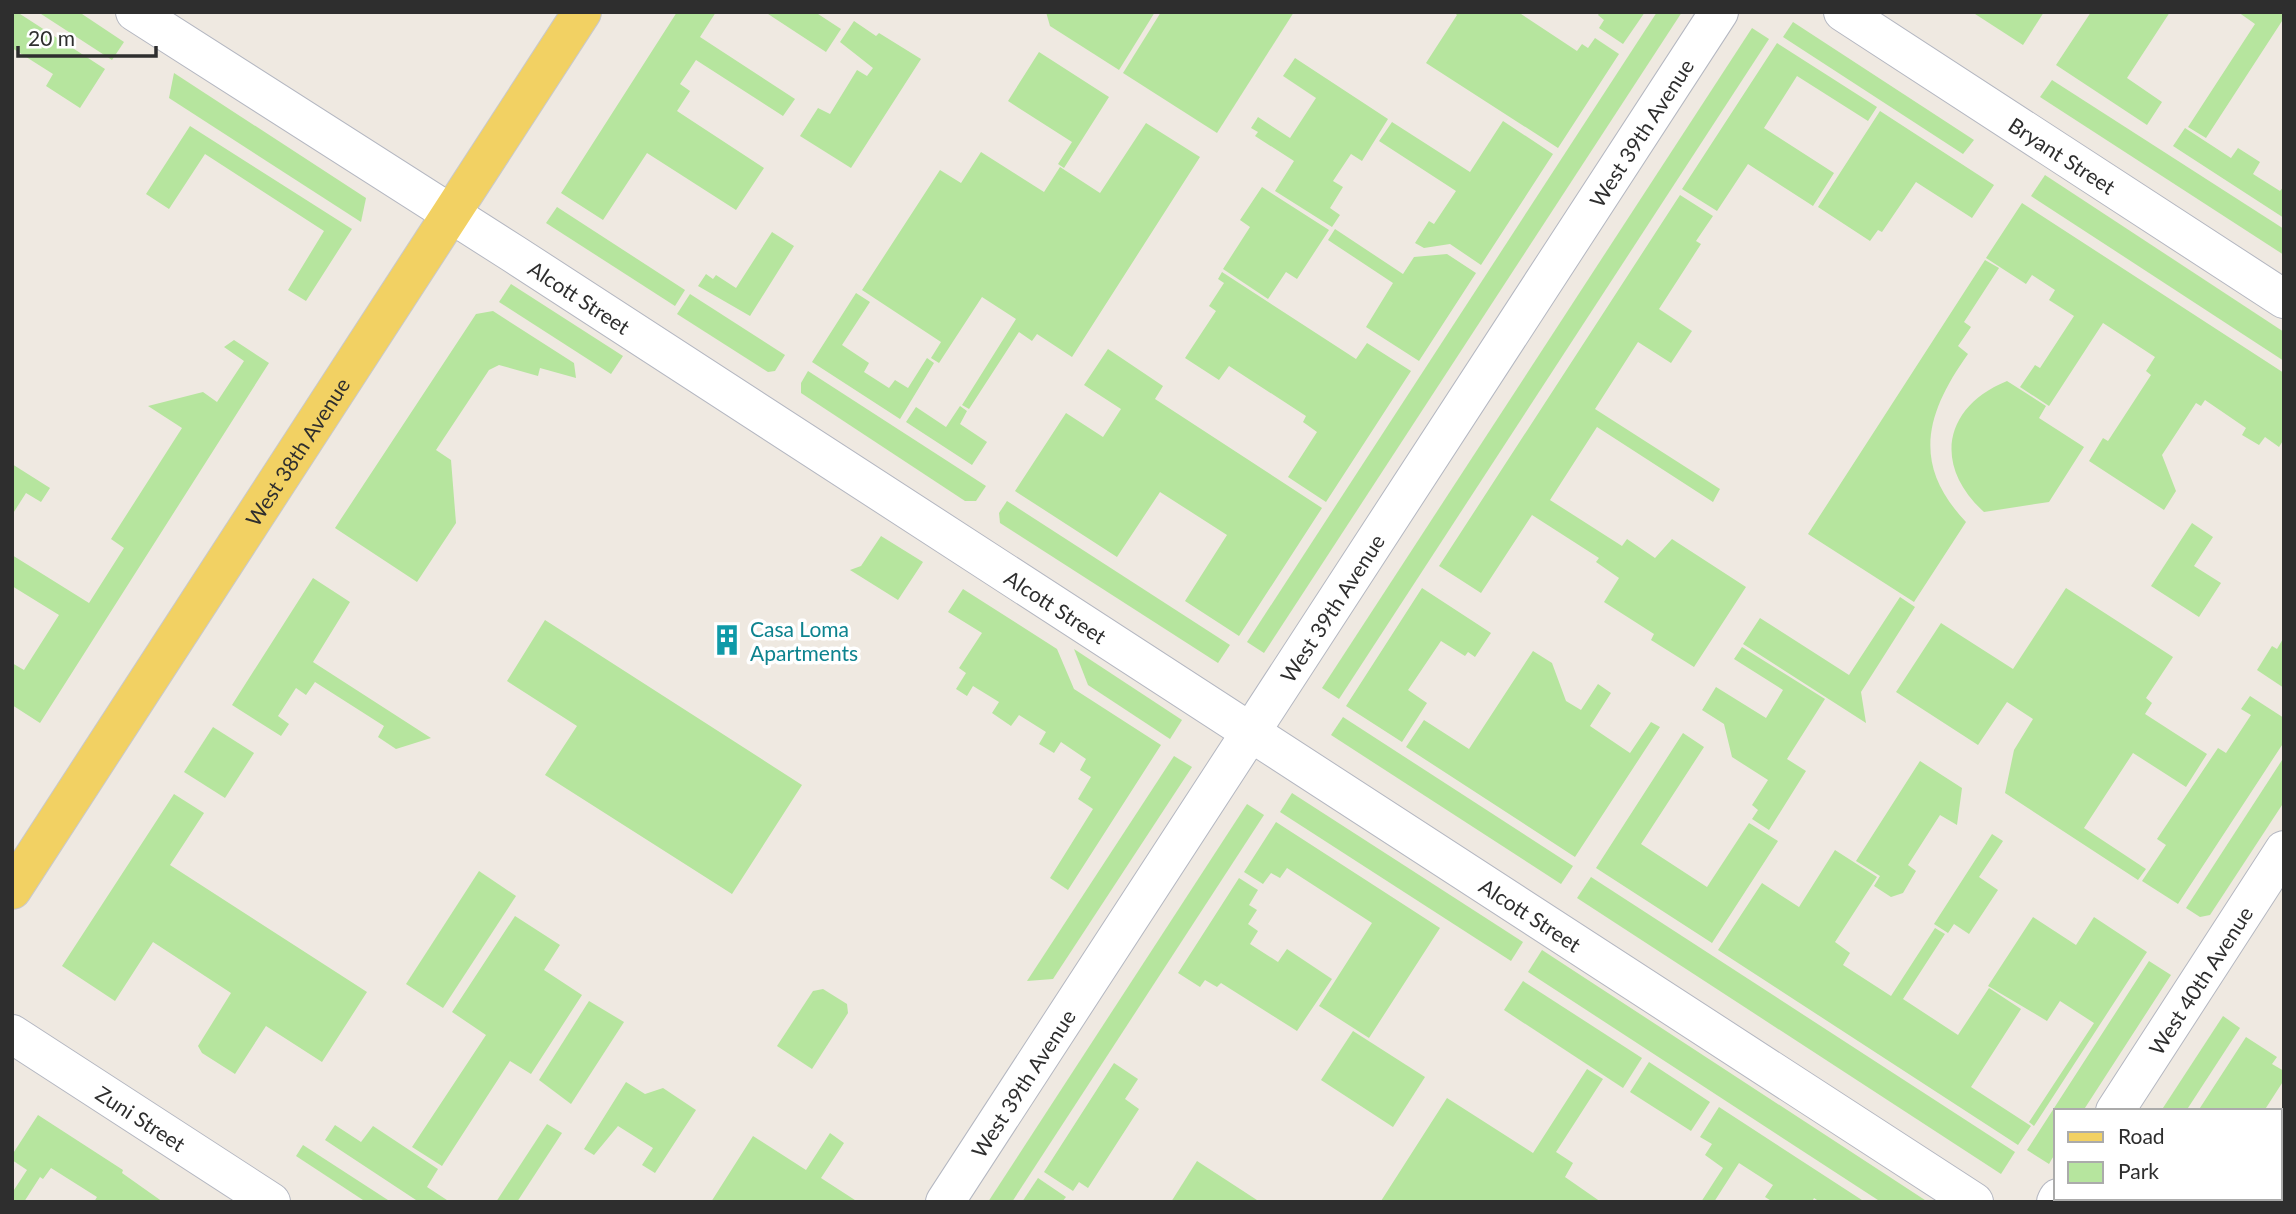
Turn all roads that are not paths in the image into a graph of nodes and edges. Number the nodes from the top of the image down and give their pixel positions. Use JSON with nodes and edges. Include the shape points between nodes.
{"nodes":[{"id":1,"x":135,"y":12,"type":"edge"},
{"id":2,"x":582,"y":12,"type":"edge"},
{"id":3,"x":1719,"y":12,"type":"edge"},
{"id":4,"x":1843,"y":12,"type":"edge"},
{"id":5,"x":451,"y":215,"type":"junction"},
{"id":6,"x":2284,"y":299,"type":"edge"},
{"id":7,"x":1250,"y":732,"type":"junction"},
{"id":8,"x":2284,"y":850,"type":"edge"},
{"id":9,"x":12,"y":890,"type":"edge"},
{"id":10,"x":12,"y":1034,"type":"edge"},
{"id":11,"x":2116,"y":1109,"type":"edge"},
{"id":12,"x":271,"y":1202,"type":"edge"},
{"id":13,"x":944,"y":1202,"type":"edge"},
{"id":14,"x":1974,"y":1202,"type":"edge"}],
"edges":[{"from":1,"to":5,"type":"street","name":"Alcott Street"},
{"from":2,"to":5,"type":"main road","name":"West 38th Avenue"},
{"from":3,"to":7,"type":"street","name":"West 39th Avenue"},
{"from":4,"to":6,"type":"street","name":"Bryant Street"},
{"from":5,"to":7,"type":"street","name":"Alcott Street"},
{"from":5,"to":9,"type":"main road","name":"West 38th Avenue"},
{"from":7,"to":13,"type":"street","name":"West 39th Avenue"},
{"from":7,"to":14,"type":"street","name":"Alcott Street"},
{"from":8,"to":11,"type":"street","name":"West 40th Avenue"},
{"from":10,"to":12,"type":"street","name":"Zuni Street"}]}
